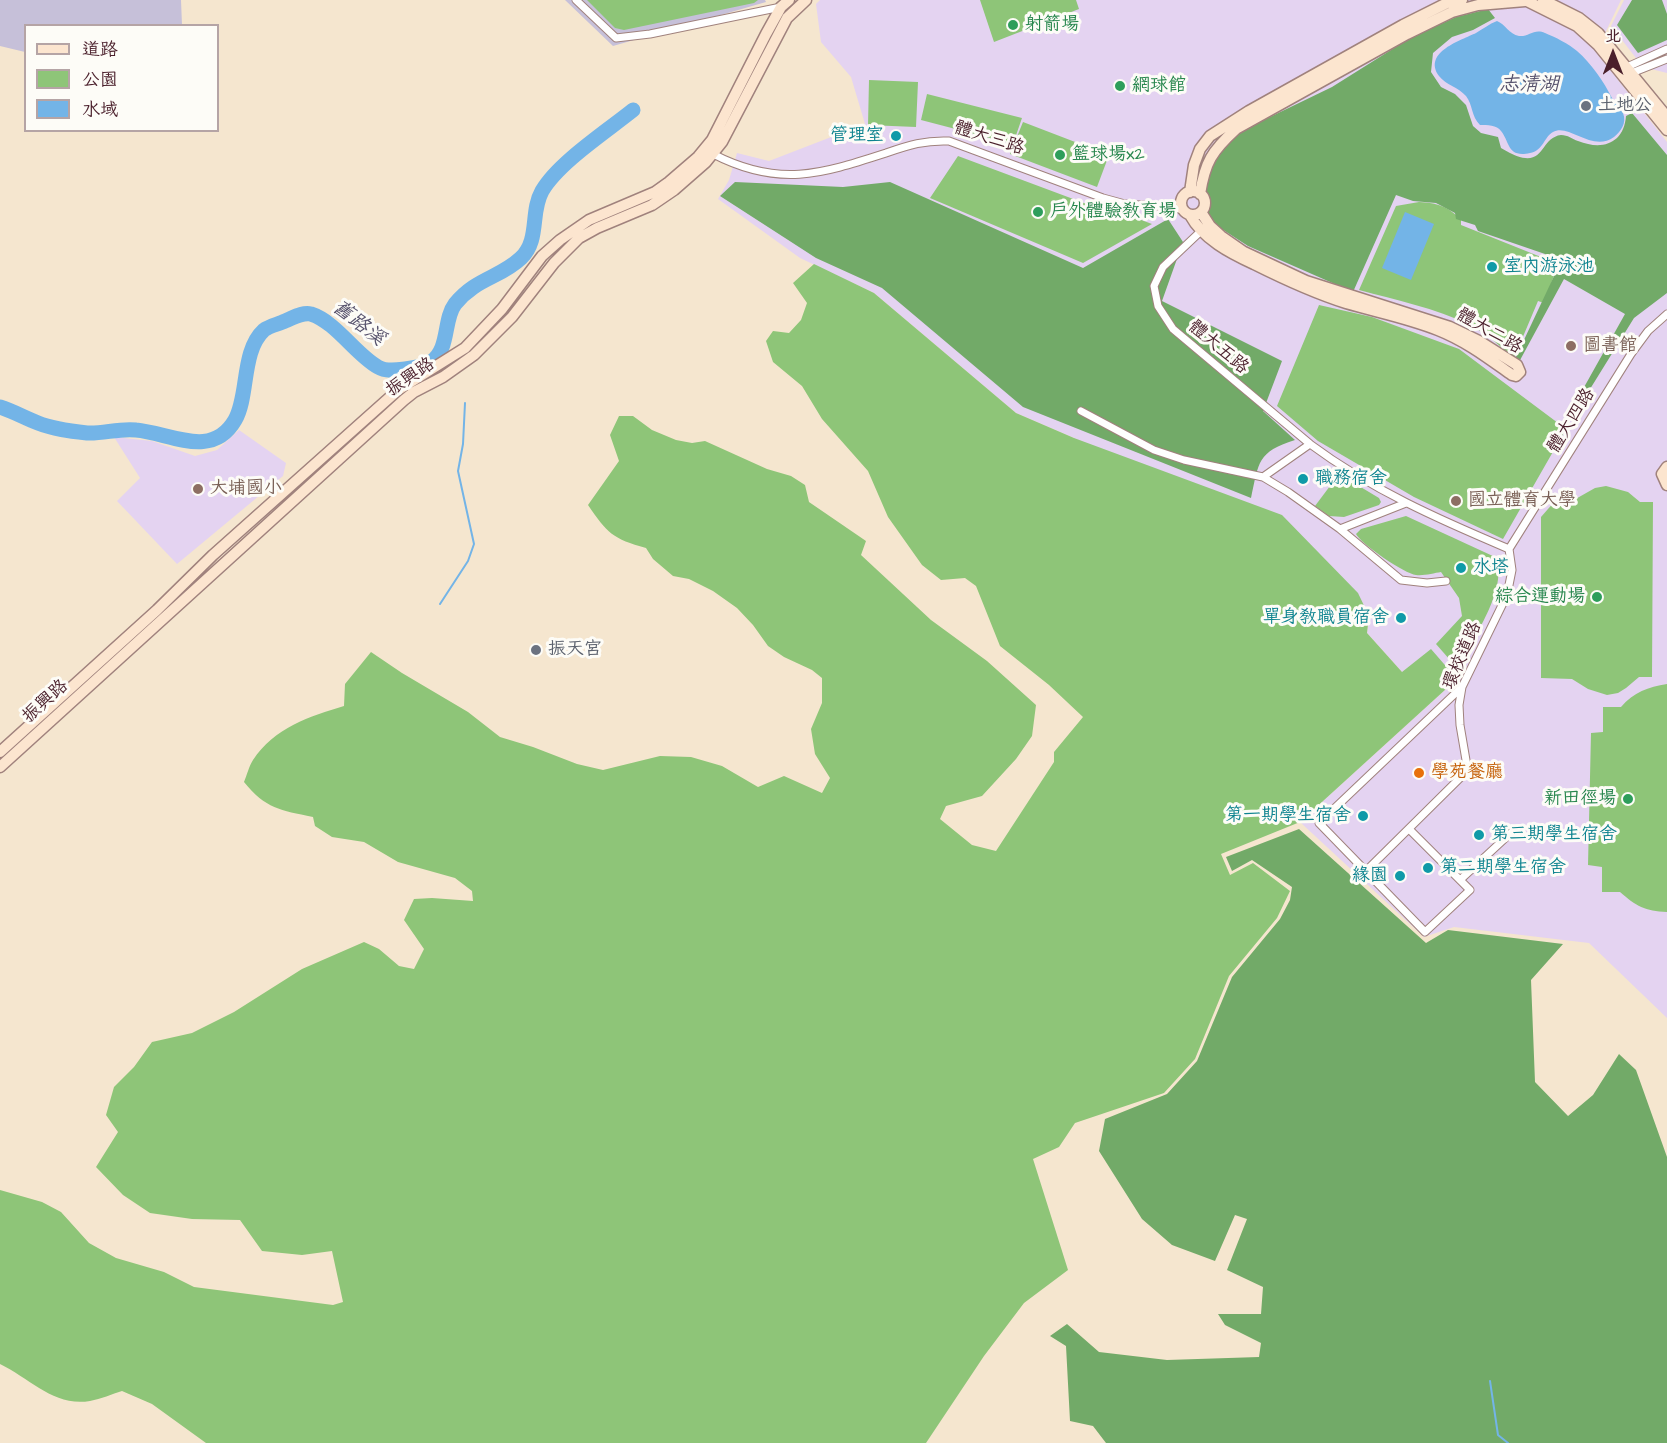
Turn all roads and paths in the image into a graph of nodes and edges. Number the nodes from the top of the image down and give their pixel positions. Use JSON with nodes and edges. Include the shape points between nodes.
{"nodes":[{"id":1,"x":576,"y":0,"type":"edge"},
{"id":2,"x":806,"y":0,"type":"edge"},
{"id":3,"x":1462,"y":0,"type":"edge"},
{"id":4,"x":1525,"y":0,"type":"edge"},
{"id":5,"x":783,"y":2,"type":"edge"},
{"id":6,"x":1540,"y":2,"type":"edge"},
{"id":7,"x":788,"y":18,"type":"junction"},
{"id":8,"x":1667,"y":49,"type":"edge"},
{"id":9,"x":1667,"y":59,"type":"edge"},
{"id":10,"x":1627,"y":72,"type":"junction"},
{"id":11,"x":1667,"y":117,"type":"edge"},
{"id":12,"x":1667,"y":130,"type":"edge"},
{"id":13,"x":709,"y":151,"type":"junction"},
{"id":14,"x":1195,"y":193,"type":"junction"},
{"id":15,"x":1192,"y":212,"type":"junction"},
{"id":16,"x":1201,"y":231,"type":"junction"},
{"id":17,"x":1667,"y":314,"type":"edge"},
{"id":18,"x":1081,"y":411,"type":"dead end"},
{"id":19,"x":1310,"y":444,"type":"junction"},
{"id":20,"x":1667,"y":467,"type":"edge"},
{"id":21,"x":1263,"y":477,"type":"junction"},
{"id":22,"x":1667,"y":485,"type":"edge"},
{"id":23,"x":1406,"y":503,"type":"junction"},
{"id":24,"x":1340,"y":529,"type":"junction"},
{"id":25,"x":1509,"y":549,"type":"junction"},
{"id":26,"x":198,"y":570,"type":"junction"},
{"id":27,"x":206,"y":579,"type":"junction"},
{"id":28,"x":1446,"y":581,"type":"dead end"},
{"id":29,"x":1462,"y":687,"type":"junction"},
{"id":30,"x":0,"y":752,"type":"edge"},
{"id":31,"x":0,"y":767,"type":"edge"},
{"id":32,"x":1409,"y":828,"type":"junction"},
{"id":33,"x":1514,"y":830,"type":"dead end"},
{"id":34,"x":1366,"y":871,"type":"junction"},
{"id":35,"x":1460,"y":880,"type":"junction"}],
"edges":[{"from":1,"to":5,"type":"street","via":[[616,38],[650,34]]},
{"from":2,"to":7,"type":"street","name":"振興路"},
{"from":3,"to":14,"type":"street","via":[[1447,3],[1403,25],[1210,136],[1194,165]]},
{"from":4,"to":6,"type":"street"},
{"from":4,"to":14,"type":"street","via":[[1452,12],[1236,129],[1211,155]]},
{"from":5,"to":7,"type":"street"},
{"from":5,"to":13,"type":"street","name":"振興路"},
{"from":6,"to":10,"type":"street","via":[[1577,26]]},
{"from":7,"to":13,"type":"street","name":"振興路","via":[[722,142]]},
{"from":8,"to":10,"type":"street"},
{"from":9,"to":10,"type":"street"},
{"from":10,"to":11,"type":"street"},
{"from":10,"to":12,"type":"street"},
{"from":13,"to":15,"type":"street","name":"體大三路","via":[[734,164],[763,172],[805,174],[836,169],[928,140],[949,141],[1103,198]]},
{"from":13,"to":26,"type":"street","name":"振興路","via":[[655,192],[589,220],[560,240],[465,348],[398,390]]},
{"from":13,"to":27,"type":"street","name":"振興路","via":[[682,183],[652,205],[579,238],[474,355],[404,400]]},
{"from":14,"to":15,"type":"street","via":[[1205,201]]},
{"from":14,"to":15,"type":"street","via":[[1182,199]]},
{"from":15,"to":16,"type":"street","name":"體大二路"},
{"from":15,"to":16,"type":"street","name":"體大二路","via":[[1244,252],[1306,281],[1450,327],[1479,341],[1521,370],[1512,375],[1470,345],[1441,331],[1294,284],[1235,255]]},
{"from":16,"to":19,"type":"street","name":"體大五路","via":[[1163,267],[1154,286],[1158,306],[1173,329]]},
{"from":17,"to":25,"type":"street","name":"體大四路","via":[[1631,354]]},
{"from":18,"to":21,"type":"street","via":[[1154,450]]},
{"from":19,"to":21,"type":"street"},
{"from":19,"to":23,"type":"street","name":"體大五路"},
{"from":20,"to":22,"type":"street","via":[[1662,474]]},
{"from":21,"to":24,"type":"street"},
{"from":23,"to":24,"type":"street"},
{"from":23,"to":25,"type":"street","name":"體大五路"},
{"from":24,"to":28,"type":"street","via":[[1401,580]]},
{"from":25,"to":29,"type":"street","name":"環校道路","via":[[1512,570],[1507,595]]},
{"from":26,"to":27,"type":"street"},
{"from":26,"to":30,"type":"street","name":"振興路"},
{"from":27,"to":31,"type":"street","name":"振興路"},
{"from":29,"to":32,"type":"street","name":"環校道路","via":[[1460,725],[1467,766],[1462,776]]},
{"from":29,"to":34,"type":"street","via":[[1319,823]]},
{"from":32,"to":34,"type":"street"},
{"from":32,"to":35,"type":"street"},
{"from":33,"to":35,"type":"street"},
{"from":34,"to":35,"type":"street","via":[[1425,932],[1470,890]]}]}
